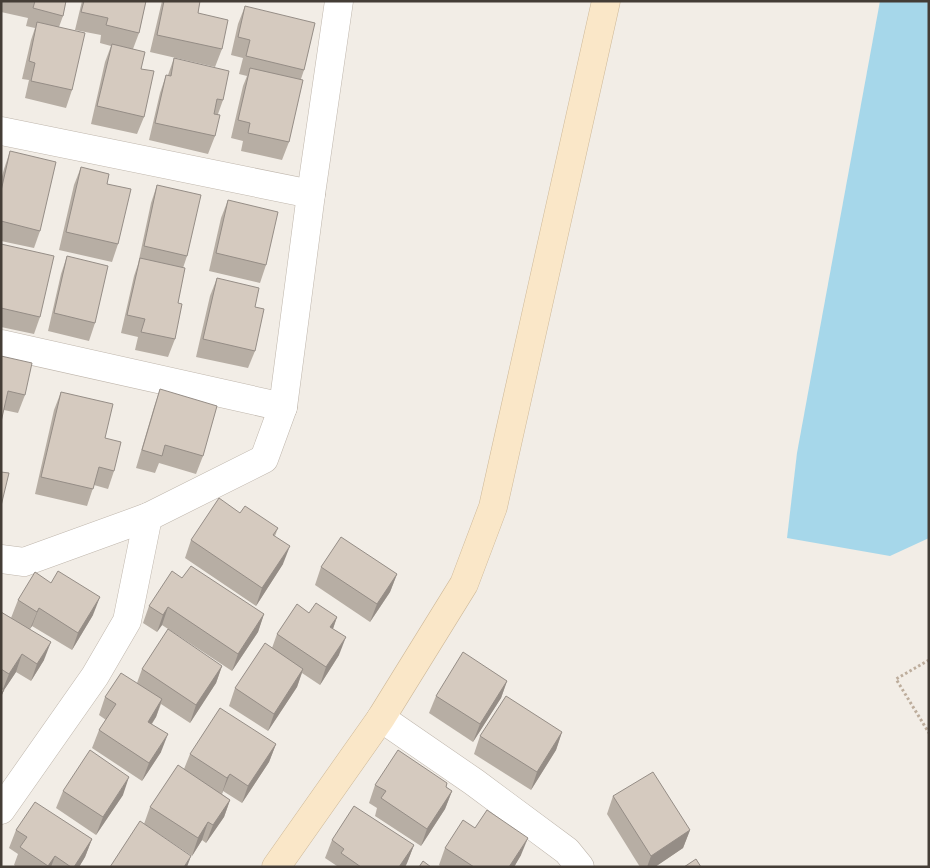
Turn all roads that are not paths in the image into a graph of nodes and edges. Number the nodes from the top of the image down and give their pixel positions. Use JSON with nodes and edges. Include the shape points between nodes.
{"nodes":[{"id":1,"x":339,"y":1,"type":"edge"},
{"id":2,"x":606,"y":1,"type":"edge"},
{"id":3,"x":1,"y":131,"type":"edge"},
{"id":4,"x":311,"y":194,"type":"junction"},
{"id":5,"x":1,"y":344,"type":"edge"},
{"id":6,"x":283,"y":407,"type":"junction"},
{"id":7,"x":148,"y":517,"type":"junction"},
{"id":8,"x":1,"y":559,"type":"edge"},
{"id":9,"x":381,"y":718,"type":"junction"},
{"id":10,"x":1,"y":810,"type":"edge"},
{"id":11,"x":567,"y":861,"type":"edge"},
{"id":12,"x":276,"y":867,"type":"edge"}],
"edges":[{"from":1,"to":4,"type":"street"},
{"from":2,"to":9,"type":"street","via":[[493,507],[464,584]]},
{"from":3,"to":4,"type":"street"},
{"from":4,"to":6,"type":"street"},
{"from":5,"to":6,"type":"street"},
{"from":6,"to":7,"type":"street","via":[[264,459]]},
{"from":7,"to":8,"type":"street","via":[[24,562]]},
{"from":7,"to":10,"type":"street","via":[[127,621],[95,676]]},
{"from":9,"to":11,"type":"street","via":[[474,782]]},
{"from":9,"to":12,"type":"street"}]}
